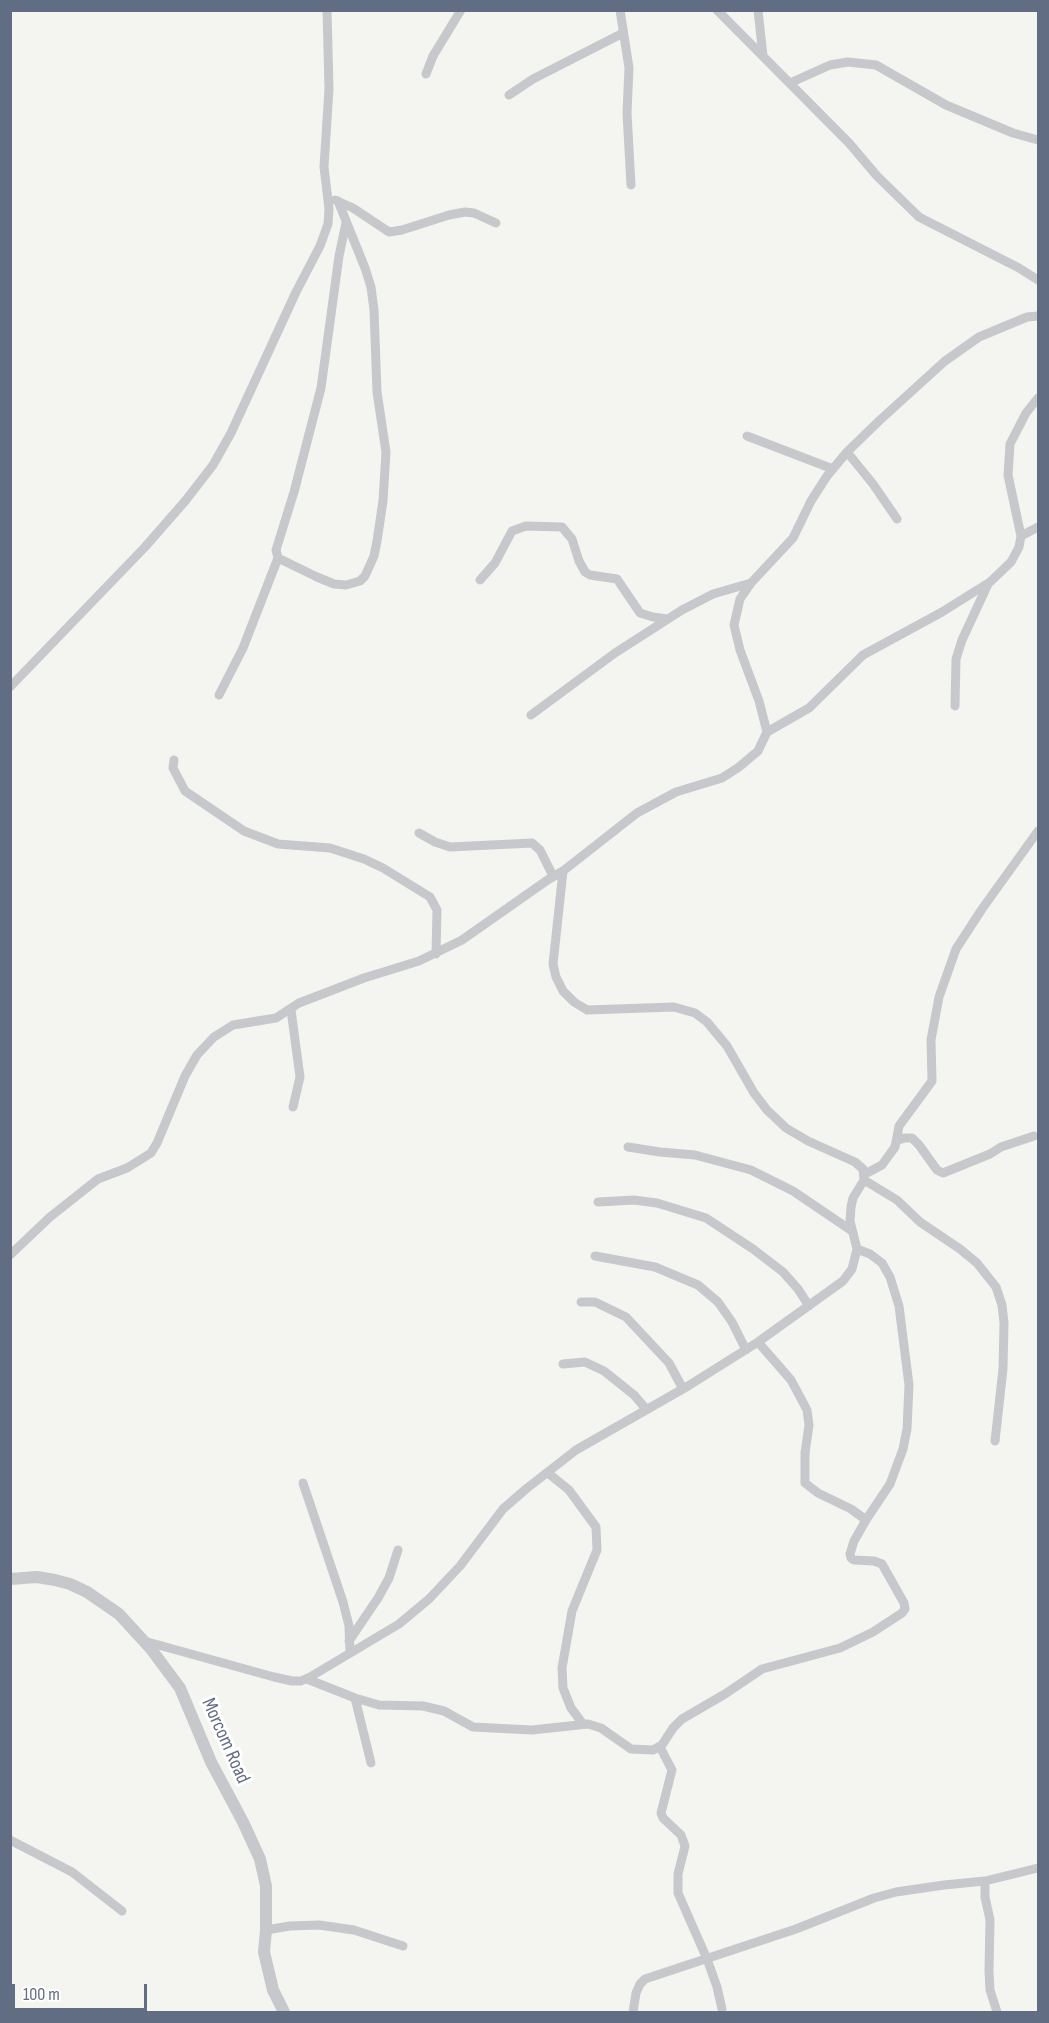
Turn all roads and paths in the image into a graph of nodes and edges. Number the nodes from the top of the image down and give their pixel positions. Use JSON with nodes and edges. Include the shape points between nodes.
{"nodes":[{"id":1,"x":327,"y":10,"type":"edge"},
{"id":2,"x":461,"y":10,"type":"edge"},
{"id":3,"x":620,"y":10,"type":"edge"},
{"id":4,"x":717,"y":10,"type":"edge"},
{"id":5,"x":758,"y":10,"type":"edge"},
{"id":6,"x":622,"y":33,"type":"junction"},
{"id":7,"x":764,"y":56,"type":"junction"},
{"id":8,"x":426,"y":74,"type":"dead end"},
{"id":9,"x":790,"y":83,"type":"junction"},
{"id":10,"x":509,"y":95,"type":"dead end"},
{"id":11,"x":1038,"y":140,"type":"edge"},
{"id":12,"x":631,"y":185,"type":"dead end"},
{"id":13,"x":327,"y":196,"type":"junction"},
{"id":14,"x":338,"y":201,"type":"junction"},
{"id":15,"x":346,"y":223,"type":"junction"},
{"id":16,"x":496,"y":223,"type":"dead end"},
{"id":17,"x":1038,"y":280,"type":"edge"},
{"id":18,"x":1038,"y":316,"type":"edge"},
{"id":19,"x":1038,"y":398,"type":"edge"},
{"id":20,"x":747,"y":436,"type":"dead end"},
{"id":21,"x":847,"y":452,"type":"junction"},
{"id":22,"x":833,"y":469,"type":"junction"},
{"id":23,"x":897,"y":519,"type":"dead end"},
{"id":24,"x":1038,"y":527,"type":"edge"},
{"id":25,"x":1021,"y":536,"type":"junction"},
{"id":26,"x":278,"y":558,"type":"junction"},
{"id":27,"x":480,"y":580,"type":"dead end"},
{"id":28,"x":989,"y":582,"type":"junction"},
{"id":29,"x":751,"y":583,"type":"junction"},
{"id":30,"x":667,"y":619,"type":"junction"},
{"id":31,"x":10,"y":687,"type":"edge"},
{"id":32,"x":219,"y":695,"type":"dead end"},
{"id":33,"x":955,"y":706,"type":"dead end"},
{"id":34,"x":531,"y":715,"type":"dead end"},
{"id":35,"x":767,"y":732,"type":"junction"},
{"id":36,"x":174,"y":760,"type":"dead end"},
{"id":37,"x":1038,"y":831,"type":"edge"},
{"id":38,"x":419,"y":833,"type":"dead end"},
{"id":39,"x":563,"y":871,"type":"junction"},
{"id":40,"x":553,"y":876,"type":"junction"},
{"id":41,"x":436,"y":954,"type":"junction"},
{"id":42,"x":291,"y":1010,"type":"junction"},
{"id":43,"x":294,"y":1107,"type":"dead end"},
{"id":44,"x":1034,"y":1136,"type":"dead end"},
{"id":45,"x":896,"y":1141,"type":"junction"},
{"id":46,"x":628,"y":1147,"type":"dead end"},
{"id":47,"x":864,"y":1177,"type":"junction"},
{"id":48,"x":598,"y":1202,"type":"dead end"},
{"id":49,"x":852,"y":1231,"type":"junction"},
{"id":50,"x":857,"y":1249,"type":"junction"},
{"id":51,"x":10,"y":1255,"type":"edge"},
{"id":52,"x":595,"y":1256,"type":"dead end"},
{"id":53,"x":581,"y":1302,"type":"dead end"},
{"id":54,"x":809,"y":1306,"type":"junction"},
{"id":55,"x":758,"y":1342,"type":"junction"},
{"id":56,"x":746,"y":1350,"type":"junction"},
{"id":57,"x":563,"y":1364,"type":"dead end"},
{"id":58,"x":683,"y":1389,"type":"junction"},
{"id":59,"x":646,"y":1409,"type":"junction"},
{"id":60,"x":994,"y":1441,"type":"dead end"},
{"id":61,"x":548,"y":1473,"type":"junction"},
{"id":62,"x":303,"y":1483,"type":"dead end"},
{"id":63,"x":866,"y":1520,"type":"junction"},
{"id":64,"x":398,"y":1550,"type":"dead end"},
{"id":65,"x":10,"y":1579,"type":"edge"},
{"id":66,"x":144,"y":1641,"type":"junction"},
{"id":67,"x":350,"y":1641,"type":"junction"},
{"id":68,"x":350,"y":1653,"type":"junction"},
{"id":69,"x":306,"y":1679,"type":"junction"},
{"id":70,"x":355,"y":1698,"type":"junction"},
{"id":71,"x":583,"y":1724,"type":"junction"},
{"id":72,"x":660,"y":1747,"type":"junction"},
{"id":73,"x":371,"y":1763,"type":"dead end"},
{"id":74,"x":10,"y":1840,"type":"edge"},
{"id":75,"x":1038,"y":1868,"type":"edge"},
{"id":76,"x":985,"y":1881,"type":"junction"},
{"id":77,"x":122,"y":1911,"type":"dead end"},
{"id":78,"x":266,"y":1930,"type":"junction"},
{"id":79,"x":403,"y":1946,"type":"dead end"},
{"id":80,"x":707,"y":1959,"type":"junction"},
{"id":81,"x":722,"y":2009,"type":"dead end"},
{"id":82,"x":284,"y":2013,"type":"edge"},
{"id":83,"x":633,"y":2013,"type":"edge"},
{"id":84,"x":997,"y":2013,"type":"edge"}],
"edges":[{"from":1,"to":13,"type":"street"},
{"from":2,"to":8,"type":"street"},
{"from":3,"to":6,"type":"street"},
{"from":4,"to":7,"type":"street"},
{"from":5,"to":7,"type":"street"},
{"from":6,"to":10,"type":"street"},
{"from":6,"to":12,"type":"street","via":[[629,68]]},
{"from":7,"to":9,"type":"street"},
{"from":9,"to":11,"type":"street","via":[[830,65],[876,65],[946,105]]},
{"from":9,"to":17,"type":"street","via":[[919,217]]},
{"from":13,"to":14,"type":"street"},
{"from":13,"to":31,"type":"street","via":[[328,224],[320,246],[213,465],[145,547]]},
{"from":14,"to":15,"type":"street"},
{"from":14,"to":16,"type":"street","via":[[389,232],[465,212]]},
{"from":15,"to":26,"type":"street","via":[[321,388],[278,544]]},
{"from":15,"to":26,"type":"street","via":[[371,287],[377,392],[386,452],[374,556],[360,581],[345,585],[334,584]]},
{"from":18,"to":21,"type":"street","via":[[979,337],[909,393]]},
{"from":19,"to":25,"type":"street","via":[[1017,429],[1008,460]]},
{"from":20,"to":22,"type":"street"},
{"from":21,"to":22,"type":"street"},
{"from":21,"to":23,"type":"street"},
{"from":22,"to":29,"type":"street","via":[[793,538]]},
{"from":24,"to":25,"type":"street"},
{"from":25,"to":28,"type":"street","via":[[1017,554]]},
{"from":26,"to":32,"type":"street","via":[[243,648]]},
{"from":27,"to":30,"type":"street","via":[[495,563],[512,531],[526,526],[562,527],[573,539],[585,572],[617,579],[640,613]]},
{"from":28,"to":33,"type":"street","via":[[956,659]]},
{"from":28,"to":35,"type":"street","via":[[863,655],[809,708]]},
{"from":29,"to":30,"type":"street","via":[[713,594]]},
{"from":29,"to":35,"type":"street","via":[[740,599],[734,625]]},
{"from":30,"to":34,"type":"street"},
{"from":35,"to":39,"type":"street","via":[[758,751],[739,767],[722,778],[676,792],[637,813]]},
{"from":36,"to":41,"type":"street","via":[[173,768],[185,791],[244,831],[278,844],[330,848],[364,859],[430,897],[437,910]]},
{"from":37,"to":45,"type":"street","via":[[956,949],[946,972],[932,1031],[932,1081],[899,1125]]},
{"from":38,"to":40,"type":"street","via":[[450,847],[532,843]]},
{"from":39,"to":40,"type":"street"},
{"from":39,"to":47,"type":"street","via":[[553,963],[563,991],[587,1010],[674,1007],[695,1013],[727,1046],[767,1110],[808,1141],[855,1162],[863,1169]]},
{"from":40,"to":41,"type":"street"},
{"from":41,"to":42,"type":"street","via":[[300,1003]]},
{"from":42,"to":43,"type":"street","via":[[300,1077]]},
{"from":42,"to":51,"type":"street","via":[[276,1018],[233,1025],[214,1037],[185,1076],[151,1154],[98,1179]]},
{"from":44,"to":45,"type":"street","via":[[944,1173],[937,1170],[912,1138]]},
{"from":45,"to":47,"type":"street","via":[[882,1166]]},
{"from":46,"to":49,"type":"street","via":[[695,1155],[751,1170],[793,1191]]},
{"from":47,"to":49,"type":"street","via":[[851,1207]]},
{"from":47,"to":60,"type":"street","via":[[977,1263],[996,1287],[1004,1323]]},
{"from":48,"to":54,"type":"street","via":[[657,1203],[706,1218],[783,1272]]},
{"from":49,"to":50,"type":"street"},
{"from":50,"to":54,"type":"street","via":[[852,1269],[843,1281]]},
{"from":50,"to":63,"type":"street","via":[[882,1263],[890,1277],[899,1306],[909,1384],[903,1449],[890,1484]]},
{"from":52,"to":56,"type":"street","via":[[655,1267],[698,1285],[718,1302]]},
{"from":53,"to":58,"type":"street","via":[[595,1302],[626,1317],[669,1363]]},
{"from":54,"to":55,"type":"street"},
{"from":55,"to":56,"type":"street"},
{"from":55,"to":63,"type":"street","via":[[791,1380],[807,1410],[805,1483]]},
{"from":56,"to":58,"type":"street"},
{"from":57,"to":59,"type":"street","via":[[585,1362],[604,1371]]},
{"from":58,"to":59,"type":"street"},
{"from":59,"to":61,"type":"street","via":[[576,1450]]},
{"from":61,"to":68,"type":"street","via":[[503,1509],[429,1599],[399,1624]]},
{"from":61,"to":71,"type":"street","via":[[569,1490],[596,1527],[597,1550],[572,1611],[562,1668],[563,1688]]},
{"from":62,"to":67,"type":"street","via":[[343,1602]]},
{"from":63,"to":72,"type":"street","via":[[854,1541],[851,1558],[882,1564],[904,1603],[904,1611],[840,1648],[762,1669],[682,1719]]},
{"from":64,"to":67,"type":"street","via":[[378,1598]]},
{"from":65,"to":66,"type":"street","name":"Morcom Road","via":[[37,1577],[70,1584],[119,1614]]},
{"from":66,"to":69,"type":"street","via":[[274,1677]]},
{"from":66,"to":78,"type":"street","name":"Morcom Road","via":[[180,1688],[211,1762],[260,1859],[266,1886]]},
{"from":67,"to":68,"type":"street"},
{"from":68,"to":69,"type":"street"},
{"from":69,"to":70,"type":"street"},
{"from":70,"to":71,"type":"street","via":[[379,1705],[434,1708],[473,1727],[532,1730]]},
{"from":70,"to":73,"type":"street"},
{"from":71,"to":72,"type":"street","via":[[601,1728],[634,1750]]},
{"from":72,"to":80,"type":"street","via":[[672,1770],[661,1813],[681,1835],[685,1846],[678,1893]]},
{"from":74,"to":77,"type":"street","via":[[72,1872]]},
{"from":75,"to":76,"type":"street"},
{"from":76,"to":80,"type":"street","via":[[874,1898]]},
{"from":76,"to":84,"type":"street","via":[[990,1920],[988,1971]]},
{"from":78,"to":79,"type":"street","via":[[319,1925],[354,1930]]},
{"from":78,"to":82,"type":"street","name":"Morcom Road","via":[[264,1952],[268,1972]]},
{"from":80,"to":81,"type":"street"},
{"from":80,"to":83,"type":"street","via":[[645,1979],[636,1993]]}]}
